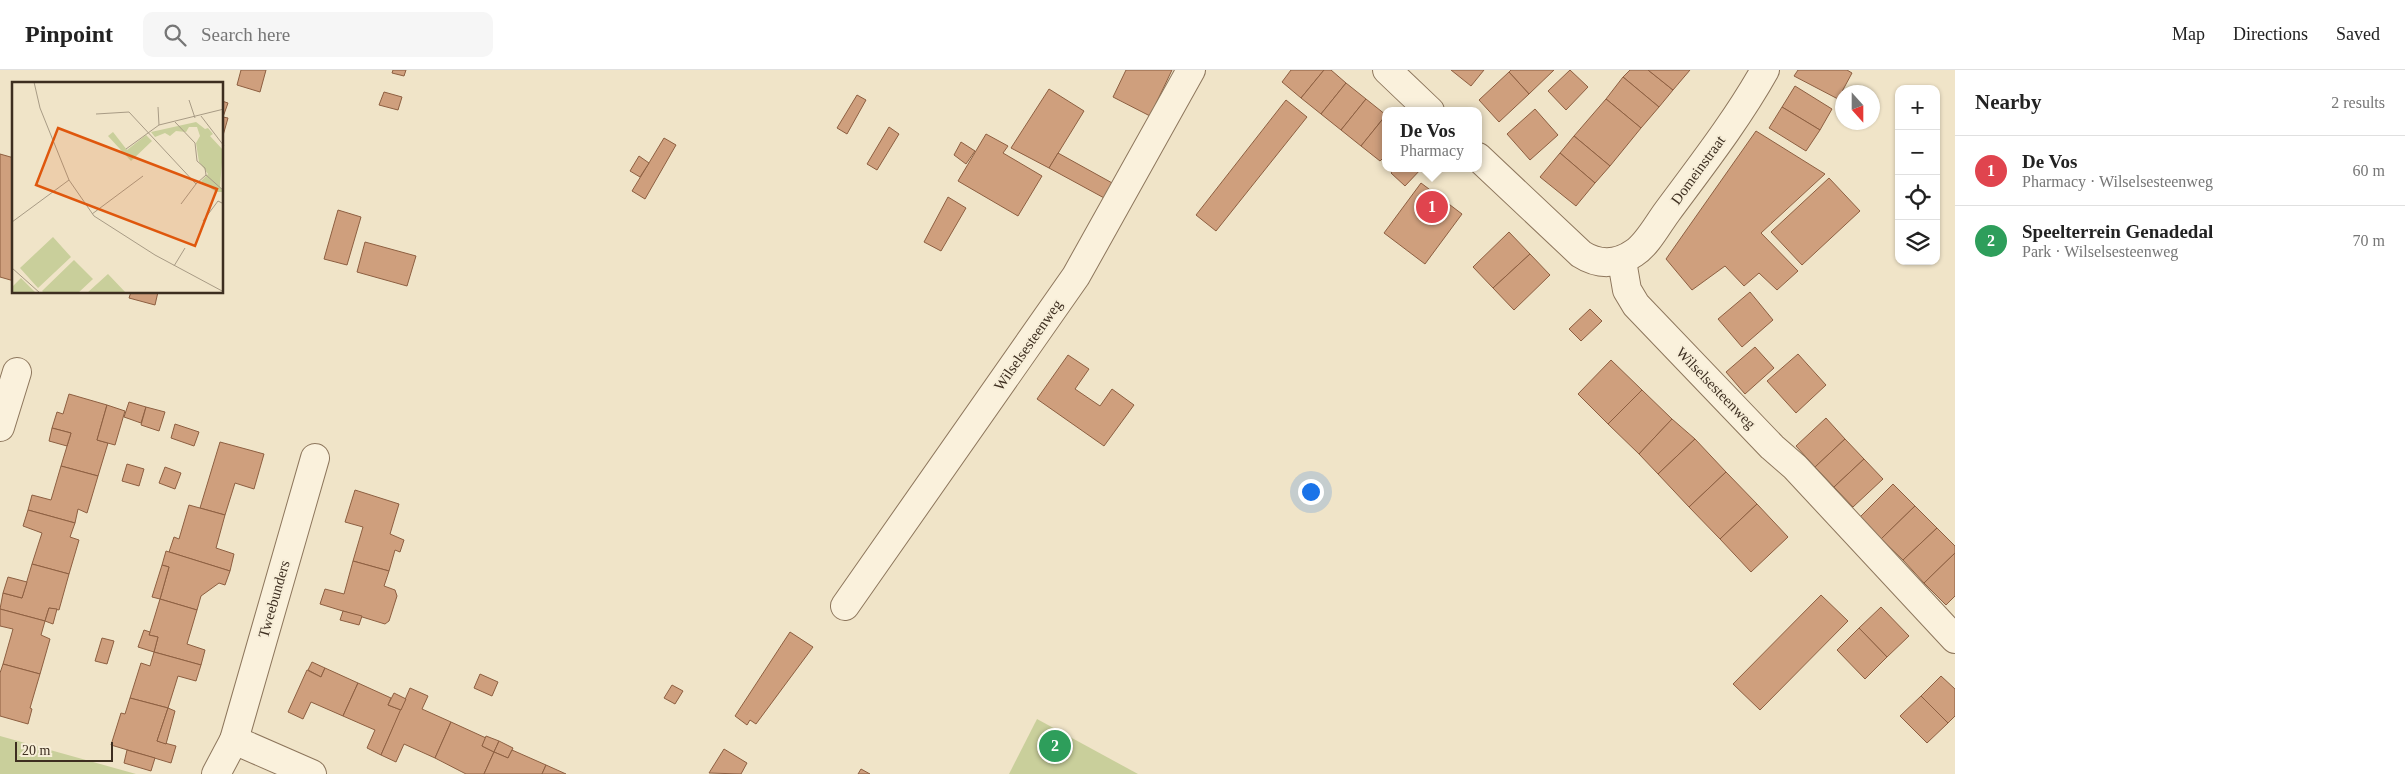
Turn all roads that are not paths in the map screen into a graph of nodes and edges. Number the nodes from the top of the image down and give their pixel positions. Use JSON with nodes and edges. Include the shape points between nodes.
{"nodes":[{"id":1,"x":1191,"y":70,"type":"edge"},
{"id":2,"x":1387,"y":70,"type":"edge"},
{"id":3,"x":1764,"y":70,"type":"edge"},
{"id":4,"x":1426,"y":107,"type":"edge"},
{"id":5,"x":1482,"y":161,"type":"edge"},
{"id":6,"x":1622,"y":261,"type":"junction"},
{"id":7,"x":17,"y":372,"type":"dead end"},
{"id":8,"x":0,"y":427,"type":"edge"},
{"id":9,"x":315,"y":458,"type":"dead end"},
{"id":10,"x":845,"y":606,"type":"dead end"},
{"id":11,"x":1955,"y":639,"type":"edge"},
{"id":12,"x":234,"y":740,"type":"junction"},
{"id":13,"x":216,"y":774,"type":"edge"},
{"id":14,"x":312,"y":774,"type":"edge"}],
"edges":[{"from":1,"to":10,"type":"street","name":"Wilselsesteenweg","via":[[1076,276]]},
{"from":2,"to":4,"type":"street"},
{"from":3,"to":6,"type":"street","name":"Domeinstraat","via":[[1722,137],[1651,233],[1636,252]]},
{"from":5,"to":6,"type":"street","via":[[1580,254],[1600,262]]},
{"from":6,"to":11,"type":"street","name":"Wilselsesteenweg","via":[[1627,290],[1636,305]]},
{"from":7,"to":8,"type":"street"},
{"from":9,"to":12,"type":"street","name":"Tweebunders"},
{"from":12,"to":13,"type":"street","name":"Tweebunders"},
{"from":12,"to":14,"type":"street"}]}
